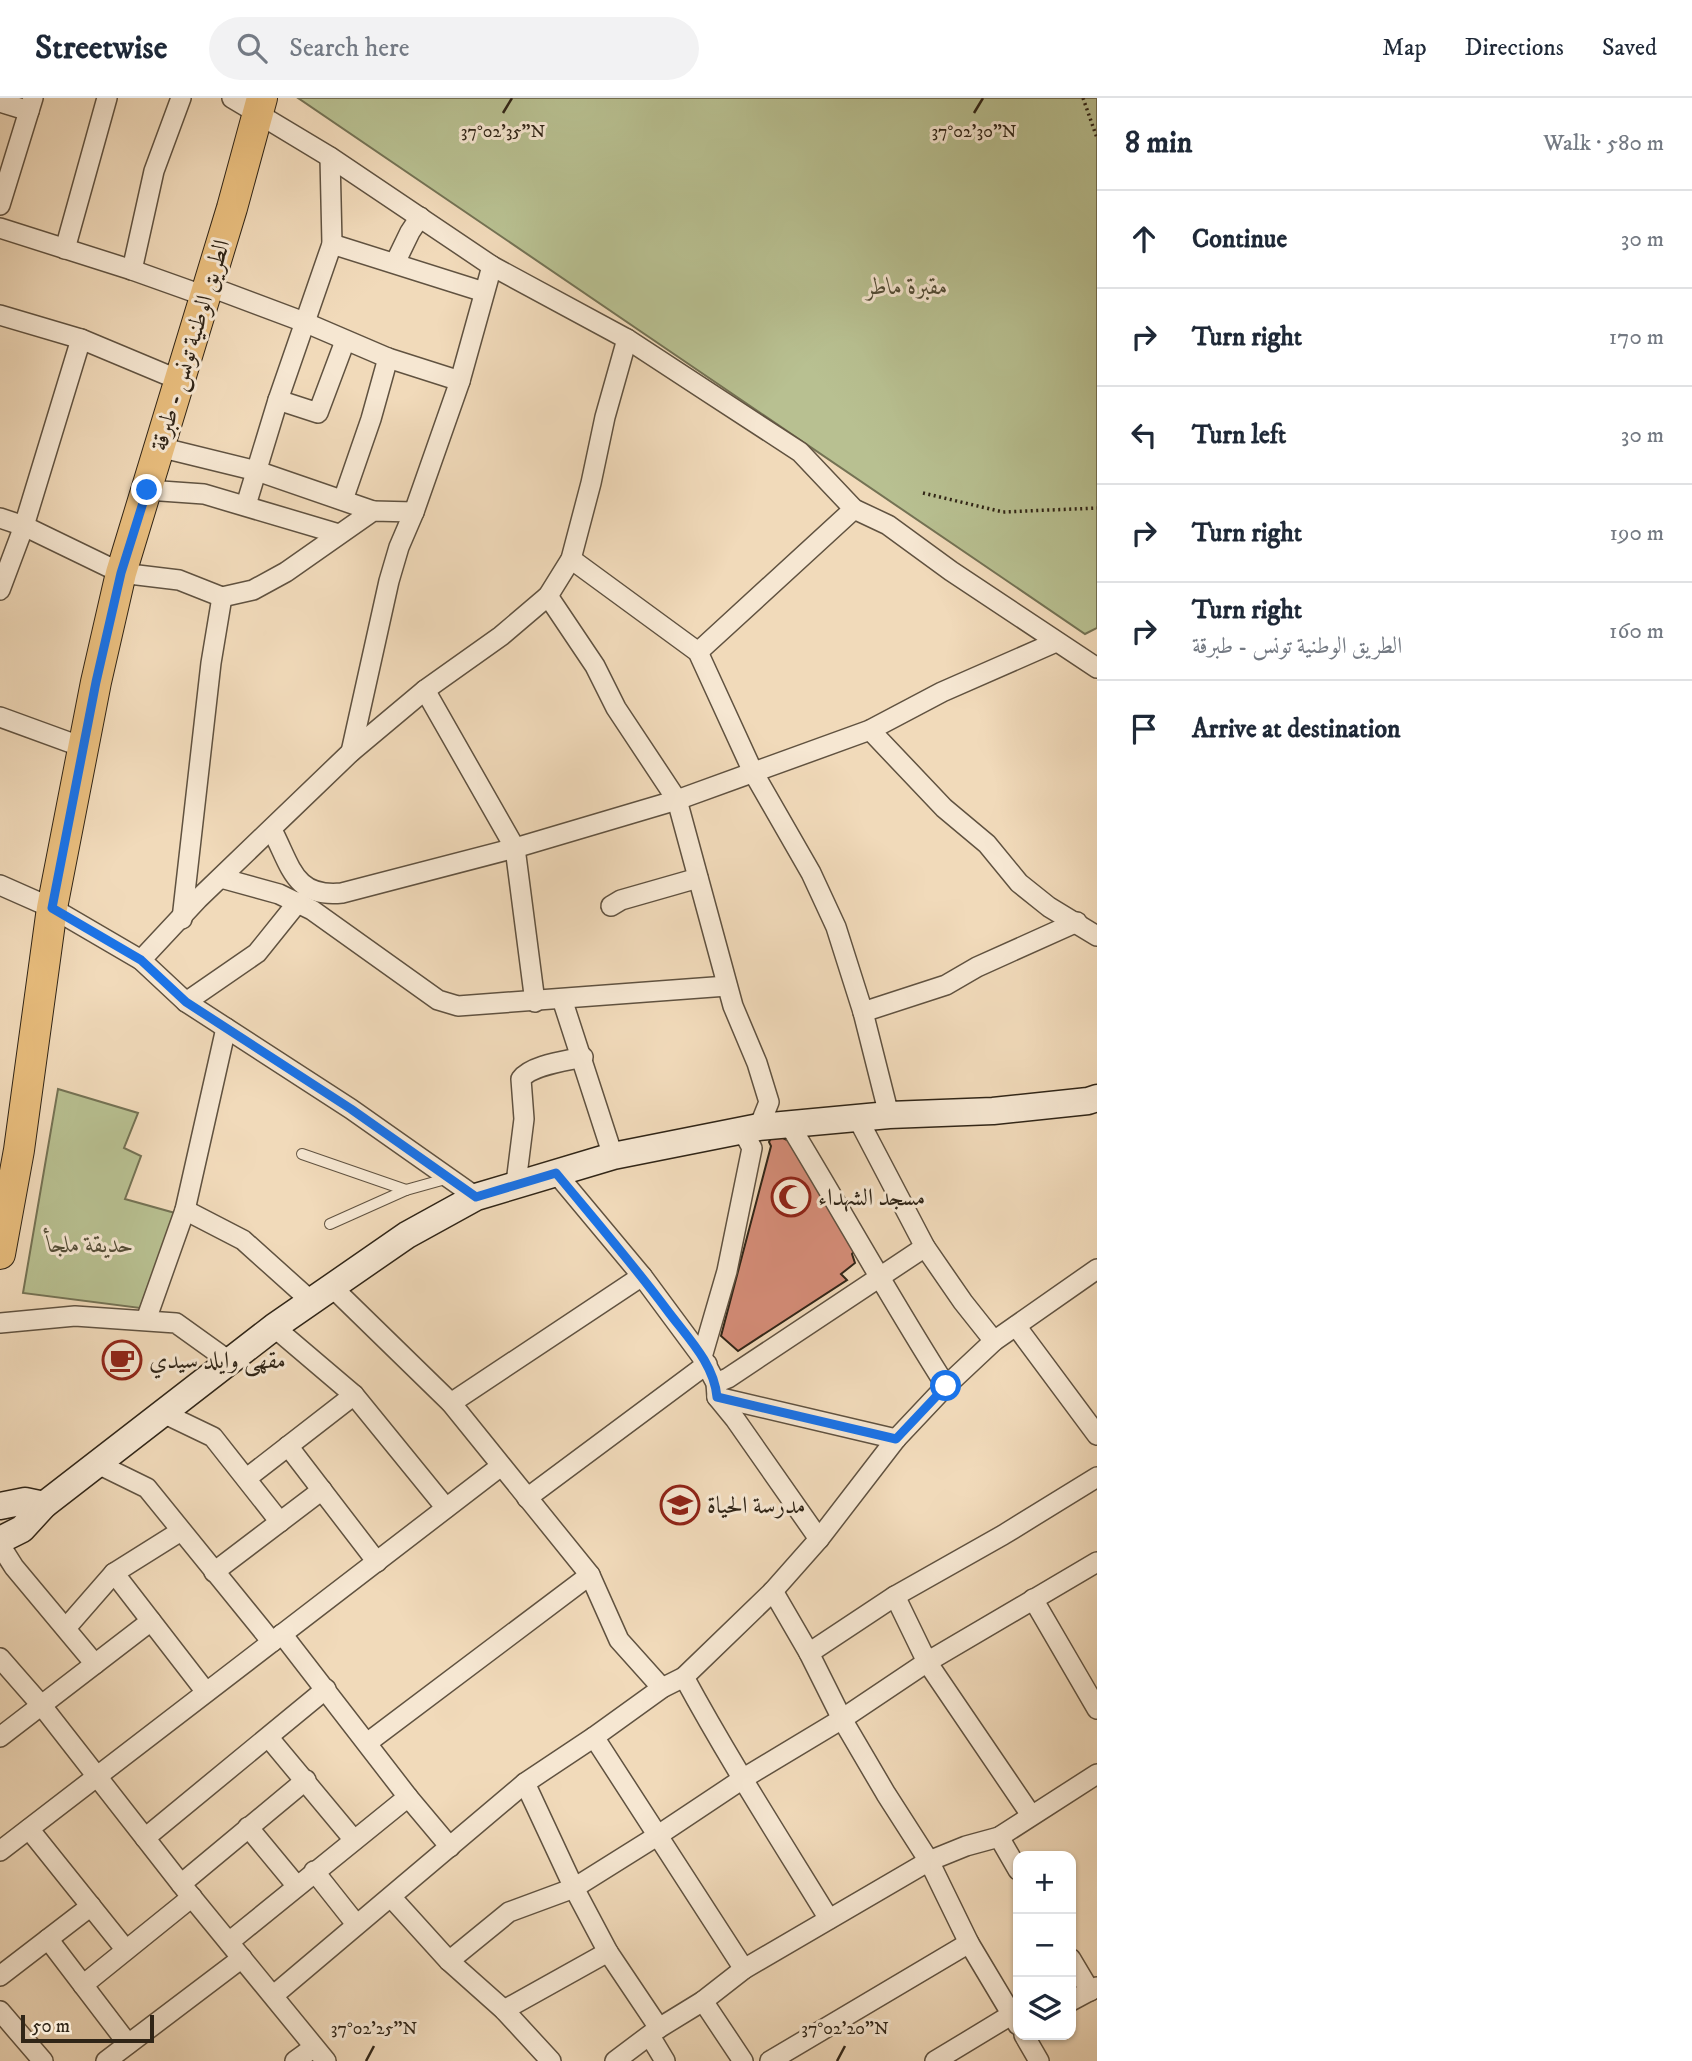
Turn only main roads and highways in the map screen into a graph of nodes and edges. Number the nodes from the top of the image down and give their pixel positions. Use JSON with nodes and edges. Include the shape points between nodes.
{"nodes":[{"id":1,"x":260,"y":106,"type":"edge"},
{"id":2,"x":1094,"y":1105,"type":"edge"},
{"id":3,"x":0,"y":1254,"type":"edge"},
{"id":4,"x":44,"y":1505,"type":"junction"},
{"id":5,"x":0,"y":1506,"type":"edge"},
{"id":6,"x":1,"y":1540,"type":"edge"}],
"edges":[{"from":1,"to":3,"type":"main road","name":"الطريق الوطنية تونس - طبرقة","via":[[121,573],[96,682],[52,908]]},
{"from":2,"to":4,"type":"main road","via":[[889,1115],[751,1129],[613,1156],[476,1197],[407,1234],[274,1327]]},
{"from":4,"to":5,"type":"main road","via":[[25,1501]]},
{"from":4,"to":6,"type":"main road","via":[[22,1529]]}]}
